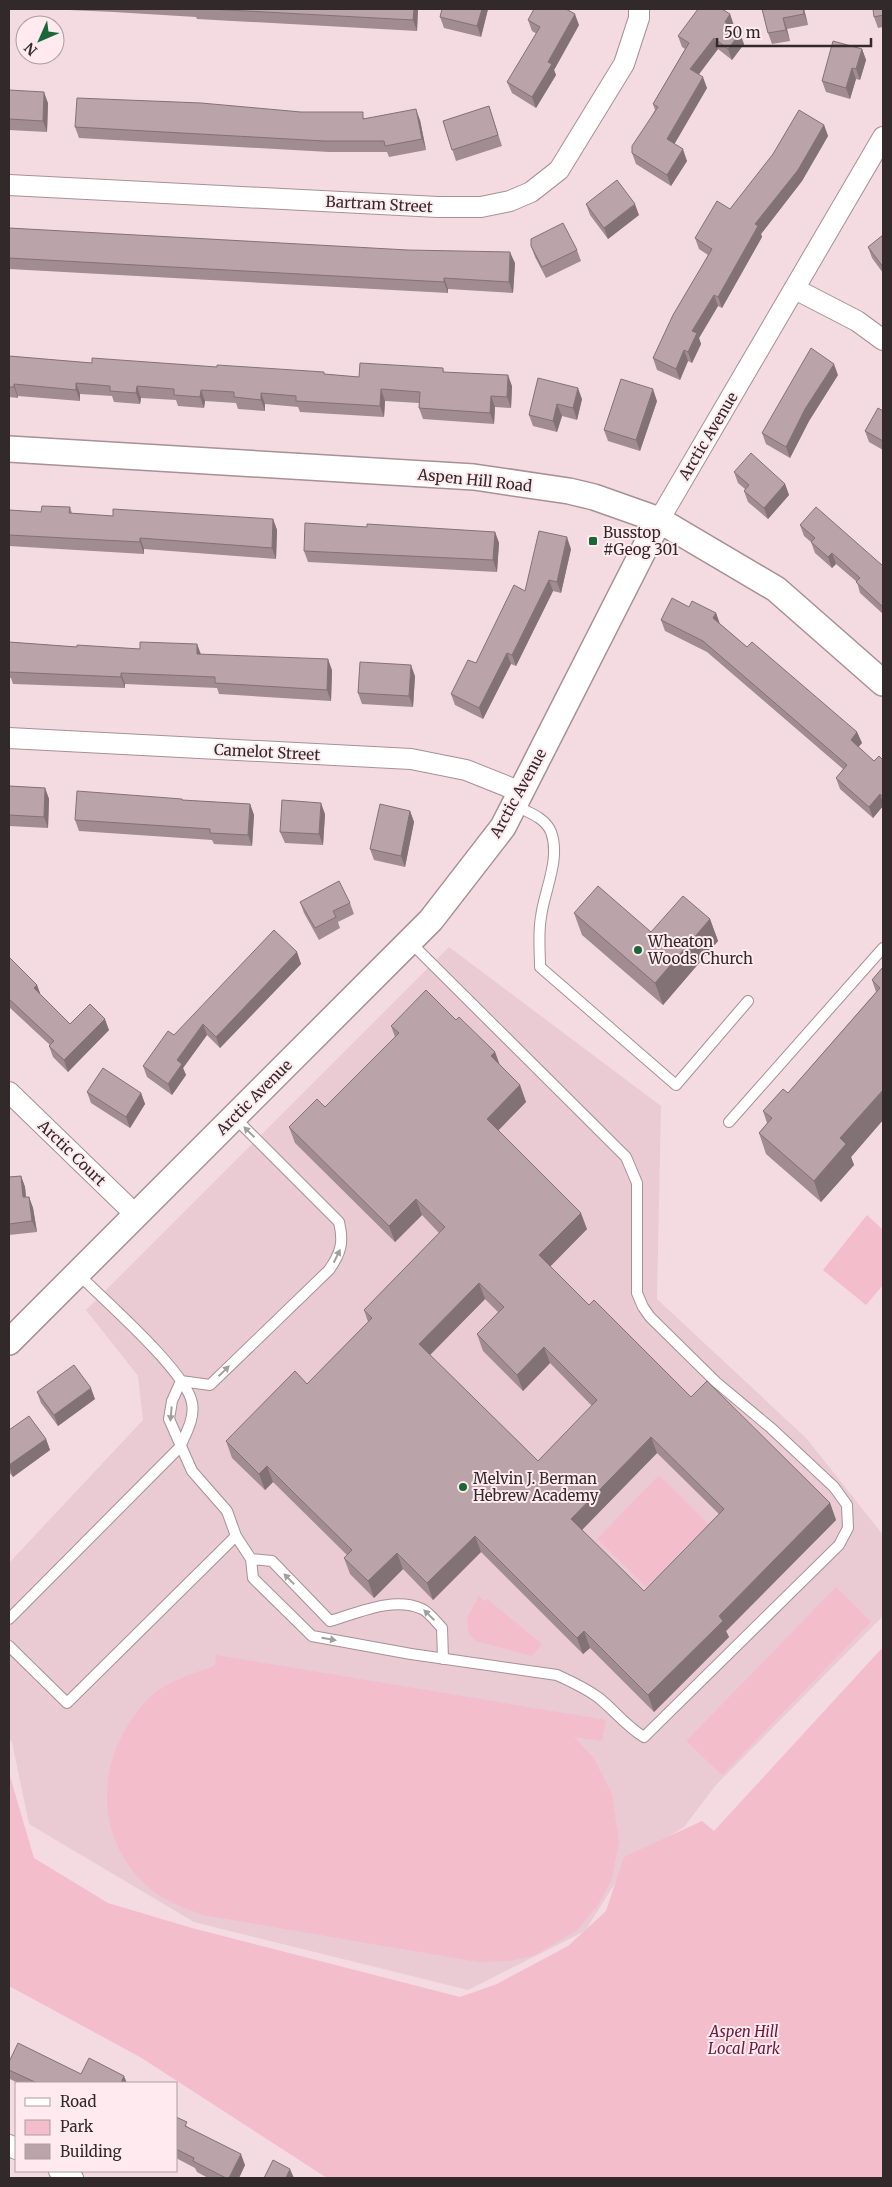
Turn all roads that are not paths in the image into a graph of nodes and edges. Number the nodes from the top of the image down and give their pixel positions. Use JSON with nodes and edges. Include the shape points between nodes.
{"nodes":[{"id":1,"x":639,"y":9,"type":"edge"},
{"id":2,"x":883,"y":137,"type":"edge"},
{"id":3,"x":9,"y":185,"type":"edge"},
{"id":4,"x":795,"y":289,"type":"junction"},
{"id":5,"x":883,"y":340,"type":"edge"},
{"id":6,"x":9,"y":449,"type":"edge"},
{"id":7,"x":659,"y":520,"type":"junction"},
{"id":8,"x":883,"y":683,"type":"edge"},
{"id":9,"x":9,"y":738,"type":"edge"},
{"id":10,"x":517,"y":799,"type":"junction"},
{"id":11,"x":409,"y":941,"type":"junction"},
{"id":12,"x":883,"y":948,"type":"edge"},
{"id":13,"x":748,"y":1001,"type":"dead end"},
{"id":14,"x":9,"y":1092,"type":"edge"},
{"id":15,"x":234,"y":1117,"type":"junction"},
{"id":16,"x":729,"y":1122,"type":"dead end"},
{"id":17,"x":136,"y":1214,"type":"junction"},
{"id":18,"x":78,"y":1273,"type":"junction"},
{"id":19,"x":9,"y":1342,"type":"edge"},
{"id":20,"x":181,"y":1381,"type":"junction"},
{"id":21,"x":180,"y":1446,"type":"junction"},
{"id":22,"x":236,"y":1536,"type":"junction"},
{"id":23,"x":251,"y":1560,"type":"junction"},
{"id":24,"x":9,"y":1619,"type":"edge"},
{"id":25,"x":9,"y":1646,"type":"edge"},
{"id":26,"x":443,"y":1659,"type":"junction"},
{"id":27,"x":61,"y":2172,"type":"edge"},
{"id":28,"x":73,"y":2178,"type":"edge"}],
"edges":[{"from":1,"to":3,"type":"street","name":"Bartram Street","via":[[624,64],[559,170],[531,192],[510,201],[481,207],[438,207]]},
{"from":2,"to":4,"type":"street","name":"Arctic Avenue"},
{"from":4,"to":5,"type":"street","via":[[857,321]]},
{"from":4,"to":7,"type":"street","name":"Arctic Avenue"},
{"from":6,"to":7,"type":"street","name":"Aspen Hill Road","via":[[474,478],[569,491]]},
{"from":7,"to":8,"type":"street","name":"Aspen Hill Road","via":[[776,589]]},
{"from":7,"to":10,"type":"street","name":"Arctic Avenue"},
{"from":9,"to":10,"type":"street","name":"Camelot Street","via":[[411,759],[466,770]]},
{"from":10,"to":11,"type":"street","name":"Arctic Avenue","via":[[503,827],[431,920]]},
{"from":10,"to":13,"type":"lane","via":[[542,819],[551,832],[551,872],[540,918],[540,968],[676,1084]]},
{"from":11,"to":15,"type":"street","name":"Arctic Avenue"},
{"from":11,"to":26,"type":"lane","via":[[626,1158],[637,1183],[637,1293],[650,1317],[716,1382],[834,1487],[847,1505],[848,1528],[840,1545],[644,1737],[600,1698],[577,1683],[557,1676]]},
{"from":12,"to":16,"type":"lane"},
{"from":14,"to":17,"type":"street","name":"Arctic Court"},
{"from":15,"to":17,"type":"street","name":"Arctic Avenue"},
{"from":20,"to":15,"type":"lane","one_way":true,"via":[[210,1385],[329,1270],[340,1254],[342,1237],[339,1222]]},
{"from":17,"to":18,"type":"street","name":"Arctic Avenue"},
{"from":18,"to":19,"type":"street","name":"Arctic Avenue"},
{"from":18,"to":20,"type":"lane","via":[[170,1365]]},
{"from":20,"to":21,"type":"lane","one_way":true,"via":[[172,1401],[169,1419]]},
{"from":20,"to":21,"type":"lane","via":[[192,1402],[191,1422]]},
{"from":21,"to":22,"type":"lane","via":[[192,1470],[227,1511]]},
{"from":21,"to":24,"type":"lane"},
{"from":22,"to":23,"type":"lane"},
{"from":22,"to":25,"type":"lane","via":[[67,1703]]},
{"from":23,"to":26,"type":"lane","one_way":true,"via":[[253,1578],[312,1636]]},
{"from":26,"to":23,"type":"lane","one_way":true,"via":[[442,1628],[423,1610],[400,1604],[330,1621],[272,1562]]},
{"from":27,"to":28,"type":"street"}]}
